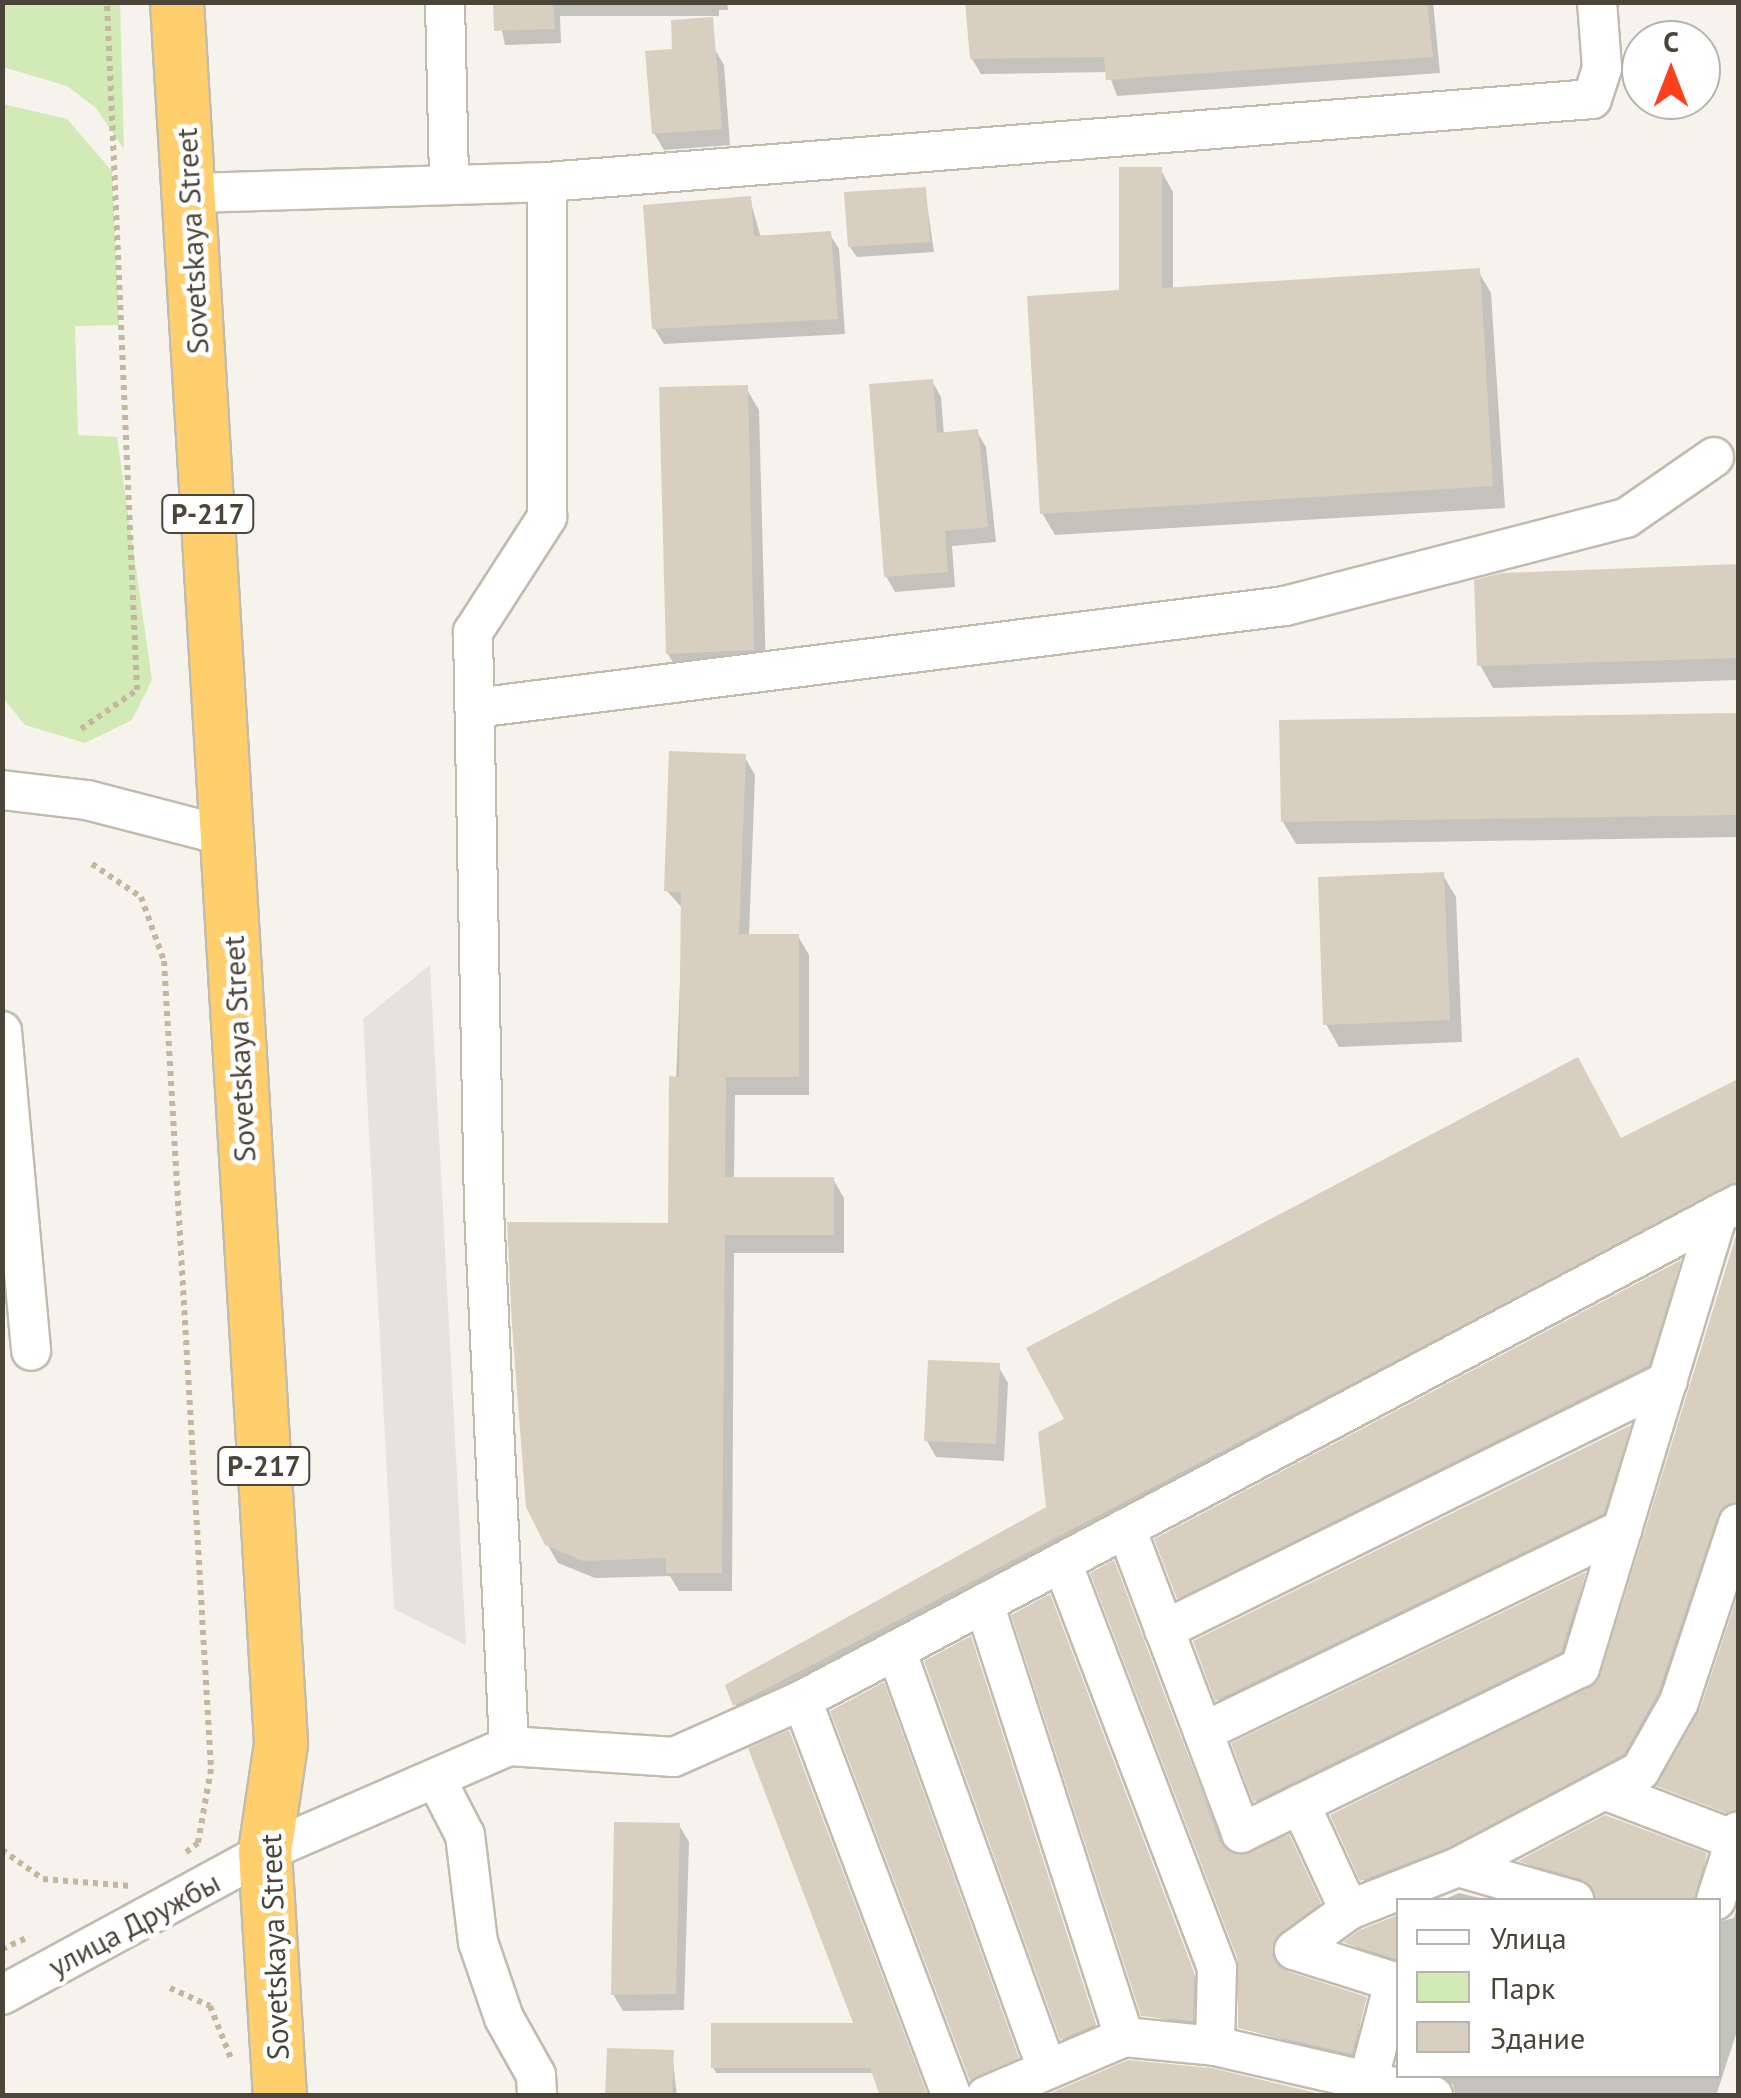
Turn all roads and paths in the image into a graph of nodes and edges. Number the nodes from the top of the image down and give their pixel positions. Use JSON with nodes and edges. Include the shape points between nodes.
{"nodes":[{"id":1,"x":107,"y":2,"type":"edge"},
{"id":2,"x":177,"y":2,"type":"edge"},
{"id":3,"x":445,"y":2,"type":"edge"},
{"id":4,"x":1597,"y":2,"type":"edge"},
{"id":5,"x":448,"y":180,"type":"junction"},
{"id":6,"x":547,"y":182,"type":"junction"},
{"id":7,"x":190,"y":193,"type":"junction"},
{"id":8,"x":1714,"y":457,"type":"dead end"},
{"id":9,"x":475,"y":708,"type":"junction"},
{"id":10,"x":81,"y":729,"type":"dead end"},
{"id":11,"x":2,"y":790,"type":"edge"},
{"id":12,"x":226,"y":836,"type":"junction"},
{"id":13,"x":92,"y":864,"type":"dead end"},
{"id":14,"x":2,"y":1032,"type":"edge"},
{"id":15,"x":1728,"y":1209,"type":"edge"},
{"id":16,"x":31,"y":1352,"type":"dead end"},
{"id":17,"x":1668,"y":1381,"type":"junction"},
{"id":18,"x":1738,"y":1524,"type":"edge"},
{"id":19,"x":1126,"y":1528,"type":"junction"},
{"id":20,"x":1622,"y":1529,"type":"junction"},
{"id":21,"x":1062,"y":1562,"type":"junction"},
{"id":22,"x":984,"y":1603,"type":"junction"},
{"id":23,"x":1164,"y":1630,"type":"junction"},
{"id":24,"x":896,"y":1650,"type":"junction"},
{"id":25,"x":802,"y":1700,"type":"junction"},
{"id":26,"x":1202,"y":1732,"type":"junction"},
{"id":27,"x":509,"y":1746,"type":"junction"},
{"id":28,"x":437,"y":1780,"type":"junction"},
{"id":29,"x":1604,"y":1790,"type":"junction"},
{"id":30,"x":1300,"y":1804,"type":"junction"},
{"id":31,"x":1737,"y":1836,"type":"edge"},
{"id":32,"x":2,"y":1850,"type":"edge"},
{"id":33,"x":265,"y":1852,"type":"junction"},
{"id":34,"x":172,"y":1865,"type":"dead end"},
{"id":35,"x":1458,"y":1866,"type":"junction"},
{"id":36,"x":128,"y":1895,"type":"dead end"},
{"id":37,"x":1567,"y":1898,"type":"edge"},
{"id":38,"x":1717,"y":1898,"type":"edge"},
{"id":39,"x":1349,"y":1910,"type":"junction"},
{"id":40,"x":38,"y":1933,"type":"dead end"},
{"id":41,"x":2,"y":1949,"type":"edge"},
{"id":42,"x":1396,"y":1982,"type":"edge"},
{"id":43,"x":170,"y":1988,"type":"dead end"},
{"id":44,"x":2,"y":1995,"type":"edge"},
{"id":45,"x":1124,"y":2037,"type":"junction"},
{"id":46,"x":1215,"y":2046,"type":"junction"},
{"id":47,"x":1046,"y":2070,"type":"junction"},
{"id":48,"x":1369,"y":2078,"type":"junction"},
{"id":49,"x":256,"y":2086,"type":"edge"},
{"id":50,"x":537,"y":2096,"type":"edge"},
{"id":51,"x":952,"y":2096,"type":"edge"},
{"id":52,"x":986,"y":2096,"type":"edge"},
{"id":53,"x":1433,"y":2096,"type":"edge"}],
"edges":[{"from":1,"to":10,"type":"path","via":[[137,690]]},
{"from":2,"to":7,"type":"highway","name":"Sovetskaya Street","number":"Р-217"},
{"from":3,"to":5,"type":"street"},
{"from":4,"to":6,"type":"street","via":[[1602,68],[1592,99]]},
{"from":5,"to":6,"type":"street"},
{"from":5,"to":7,"type":"street"},
{"from":6,"to":9,"type":"street","via":[[546,517],[474,632]]},
{"from":7,"to":12,"type":"highway","name":"Sovetskaya Street","number":"Р-217"},
{"from":8,"to":9,"type":"street","via":[[1626,518],[1285,606]]},
{"from":9,"to":27,"type":"street","via":[[484,1210]]},
{"from":11,"to":12,"type":"street","via":[[87,800]]},
{"from":12,"to":33,"type":"highway","name":"Sovetskaya Street","number":"Р-217","via":[[281,1744]]},
{"from":13,"to":34,"type":"path","via":[[140,897],[164,961],[211,1769],[198,1843]]},
{"from":14,"to":16,"type":"street"},
{"from":15,"to":17,"type":"street"},
{"from":15,"to":19,"type":"street"},
{"from":17,"to":20,"type":"street"},
{"from":17,"to":23,"type":"street"},
{"from":18,"to":29,"type":"street","via":[[1678,1702],[1640,1772]]},
{"from":19,"to":21,"type":"street"},
{"from":19,"to":23,"type":"street"},
{"from":20,"to":26,"type":"street"},
{"from":20,"to":30,"type":"street","via":[[1580,1668]]},
{"from":21,"to":22,"type":"street"},
{"from":21,"to":46,"type":"street","via":[[1217,1968]]},
{"from":22,"to":24,"type":"street"},
{"from":22,"to":45,"type":"street"},
{"from":23,"to":26,"type":"street"},
{"from":24,"to":25,"type":"street"},
{"from":24,"to":47,"type":"street"},
{"from":25,"to":27,"type":"street","via":[[674,1757]]},
{"from":25,"to":51,"type":"street"},
{"from":26,"to":30,"type":"street","via":[[1241,1833]]},
{"from":27,"to":28,"type":"street","name":"улица Дружбы"},
{"from":28,"to":33,"type":"street","name":"улица Дружбы"},
{"from":28,"to":50,"type":"street","via":[[465,1835],[478,1942],[504,2018],[536,2074]]},
{"from":29,"to":31,"type":"street"},
{"from":29,"to":35,"type":"street"},
{"from":30,"to":39,"type":"street"},
{"from":31,"to":38,"type":"street"},
{"from":32,"to":36,"type":"path","via":[[42,1879],[146,1887]]},
{"from":33,"to":44,"type":"street","name":"улица Дружбы"},
{"from":33,"to":49,"type":"highway","name":"Sovetskaya Street","number":"Р-217"},
{"from":35,"to":37,"type":"street"},
{"from":35,"to":39,"type":"street"},
{"from":39,"to":42,"type":"street","via":[[1294,1950]]},
{"from":40,"to":41,"type":"path"},
{"from":42,"to":48,"type":"street"},
{"from":43,"to":49,"type":"path","via":[[210,2006],[232,2056]]},
{"from":45,"to":46,"type":"street"},
{"from":45,"to":47,"type":"street"},
{"from":46,"to":48,"type":"street"},
{"from":47,"to":52,"type":"street"},
{"from":48,"to":53,"type":"street"}]}
